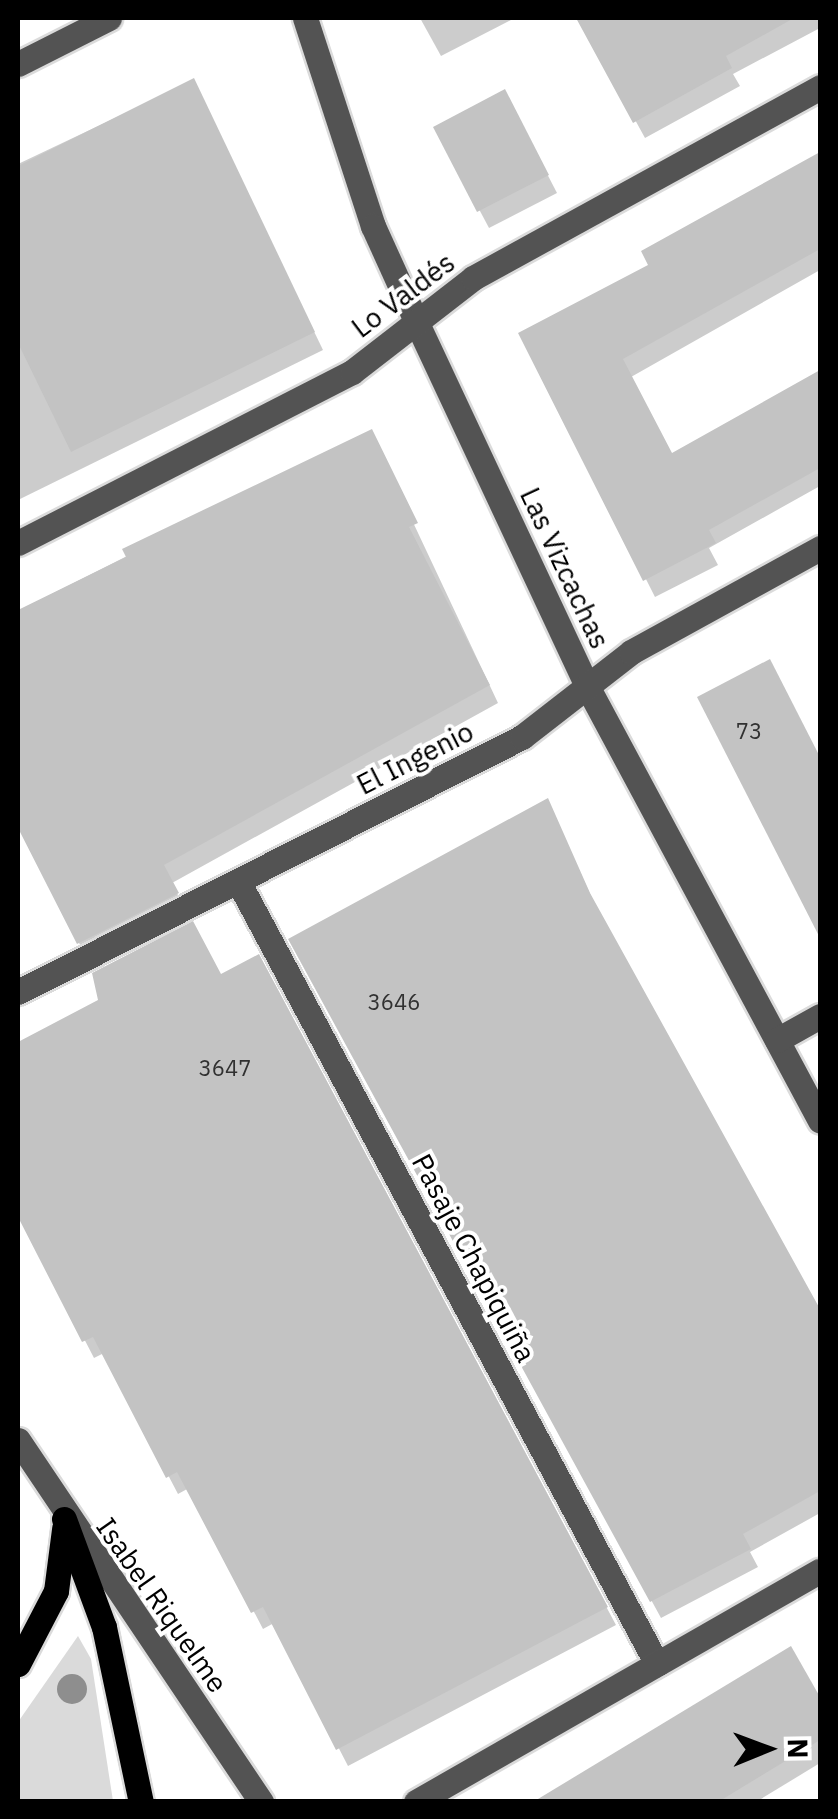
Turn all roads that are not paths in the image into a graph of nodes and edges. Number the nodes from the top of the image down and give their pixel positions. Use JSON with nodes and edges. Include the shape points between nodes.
{"nodes":[{"id":1,"x":109,"y":18,"type":"edge"},
{"id":2,"x":306,"y":18,"type":"edge"},
{"id":3,"x":18,"y":64,"type":"edge"},
{"id":4,"x":820,"y":87,"type":"edge"},
{"id":5,"x":416,"y":322,"type":"junction"},
{"id":6,"x":18,"y":543,"type":"edge"},
{"id":7,"x":820,"y":548,"type":"edge"},
{"id":8,"x":587,"y":686,"type":"junction"},
{"id":9,"x":238,"y":881,"type":"junction"},
{"id":10,"x":18,"y":992,"type":"edge"},
{"id":11,"x":820,"y":1016,"type":"edge"},
{"id":12,"x":777,"y":1040,"type":"junction"},
{"id":13,"x":820,"y":1121,"type":"edge"},
{"id":14,"x":18,"y":1440,"type":"edge"},
{"id":15,"x":64,"y":1519,"type":"junction"},
{"id":16,"x":820,"y":1571,"type":"edge"},
{"id":17,"x":18,"y":1664,"type":"edge"},
{"id":18,"x":657,"y":1664,"type":"junction"},
{"id":19,"x":141,"y":1802,"type":"edge"},
{"id":20,"x":261,"y":1802,"type":"edge"},
{"id":21,"x":416,"y":1802,"type":"edge"}],
"edges":[{"from":1,"to":3,"type":"street"},
{"from":2,"to":5,"type":"street","name":"Las Vizcachas","via":[[373,226]]},
{"from":4,"to":5,"type":"street","name":"Lo Valdés","via":[[473,278]]},
{"from":5,"to":6,"type":"street","name":"Lo Valdés","via":[[352,372]]},
{"from":5,"to":8,"type":"street","name":"Las Vizcachas"},
{"from":7,"to":8,"type":"street","name":"El Ingenio"},
{"from":8,"to":9,"type":"street","name":"El Ingenio","via":[[522,738]]},
{"from":8,"to":12,"type":"street","name":"Las Vizcachas"},
{"from":9,"to":10,"type":"street","name":"El Ingenio"},
{"from":9,"to":18,"type":"street","name":"Pasaje Chapiquiña"},
{"from":11,"to":12,"type":"street"},
{"from":12,"to":13,"type":"street","name":"Las Vizcachas"},
{"from":14,"to":15,"type":"street","name":"Isabel Riquelme"},
{"from":15,"to":17,"type":"main road","via":[[56,1591]]},
{"from":15,"to":19,"type":"main road","via":[[104,1627]]},
{"from":15,"to":20,"type":"street","name":"Isabel Riquelme"},
{"from":16,"to":18,"type":"street"},
{"from":18,"to":21,"type":"street"}]}
